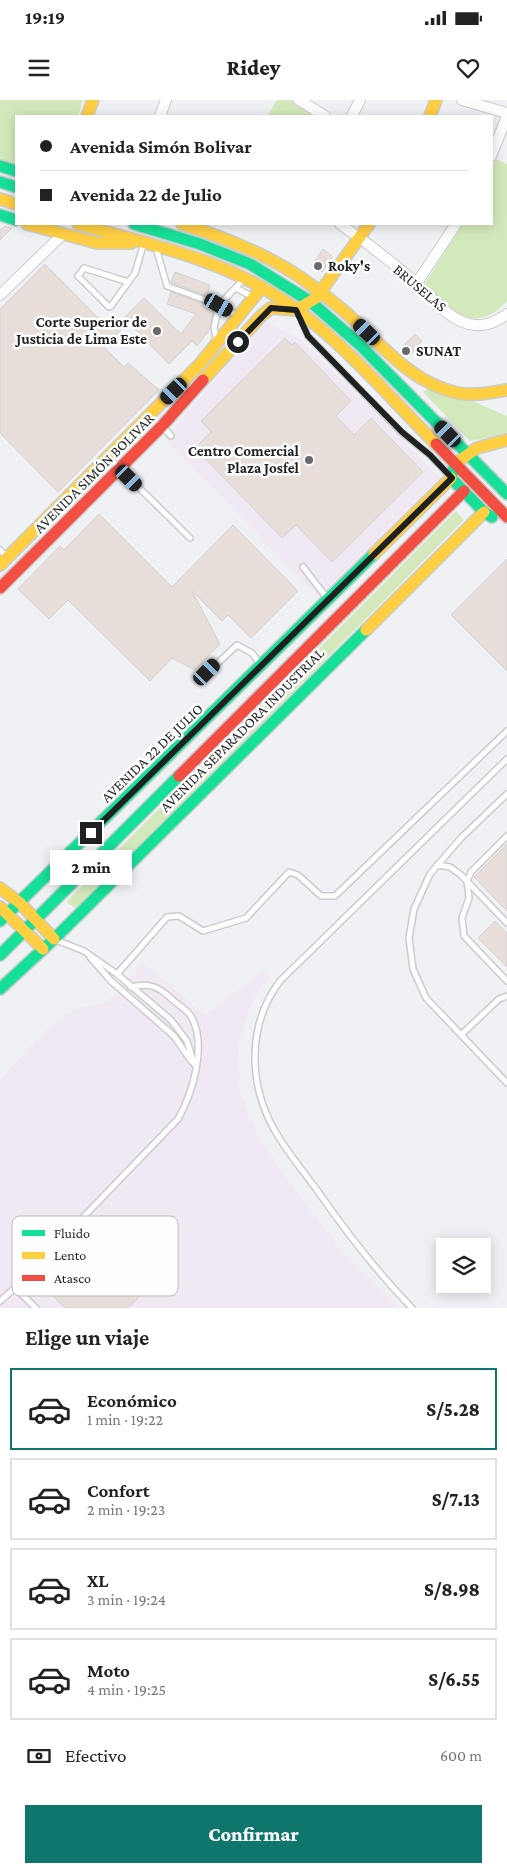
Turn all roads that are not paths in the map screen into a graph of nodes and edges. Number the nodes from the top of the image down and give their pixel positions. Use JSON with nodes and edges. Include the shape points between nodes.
{"nodes":[{"id":1,"x":93,"y":100,"type":"edge"},
{"id":2,"x":166,"y":100,"type":"edge"},
{"id":3,"x":299,"y":100,"type":"edge"},
{"id":4,"x":360,"y":100,"type":"edge"},
{"id":5,"x":436,"y":100,"type":"edge"},
{"id":6,"x":462,"y":100,"type":"edge"},
{"id":7,"x":87,"y":115,"type":"edge"},
{"id":8,"x":160,"y":115,"type":"edge"},
{"id":9,"x":323,"y":115,"type":"edge"},
{"id":10,"x":352,"y":115,"type":"edge"},
{"id":11,"x":430,"y":115,"type":"edge"},
{"id":12,"x":507,"y":115,"type":"edge"},
{"id":13,"x":493,"y":151,"type":"edge"},
{"id":14,"x":0,"y":166,"type":"edge"},
{"id":15,"x":15,"y":171,"type":"edge"},
{"id":16,"x":0,"y":182,"type":"edge"},
{"id":17,"x":15,"y":187,"type":"edge"},
{"id":18,"x":0,"y":199,"type":"edge"},
{"id":19,"x":15,"y":204,"type":"edge"},
{"id":20,"x":0,"y":215,"type":"edge"},
{"id":21,"x":15,"y":220,"type":"edge"},
{"id":22,"x":34,"y":225,"type":"edge"},
{"id":23,"x":82,"y":225,"type":"edge"},
{"id":24,"x":137,"y":225,"type":"edge"},
{"id":25,"x":159,"y":225,"type":"edge"},
{"id":26,"x":185,"y":225,"type":"edge"},
{"id":27,"x":342,"y":225,"type":"edge"},
{"id":28,"x":368,"y":225,"type":"edge"},
{"id":29,"x":455,"y":225,"type":"edge"},
{"id":30,"x":63,"y":229,"type":"edge"},
{"id":31,"x":174,"y":236,"type":"junction"},
{"id":32,"x":360,"y":237,"type":"junction"},
{"id":33,"x":150,"y":244,"type":"junction"},
{"id":34,"x":245,"y":278,"type":"junction"},
{"id":35,"x":128,"y":282,"type":"junction"},
{"id":36,"x":416,"y":284,"type":"junction"},
{"id":37,"x":236,"y":288,"type":"junction"},
{"id":38,"x":262,"y":288,"type":"junction"},
{"id":39,"x":321,"y":293,"type":"junction"},
{"id":40,"x":0,"y":295,"type":"edge"},
{"id":41,"x":253,"y":298,"type":"junction"},
{"id":42,"x":311,"y":302,"type":"junction"},
{"id":43,"x":219,"y":305,"type":"junction"},
{"id":44,"x":271,"y":308,"type":"junction"},
{"id":45,"x":296,"y":310,"type":"junction"},
{"id":46,"x":507,"y":314,"type":"edge"},
{"id":47,"x":239,"y":316,"type":"junction"},
{"id":48,"x":217,"y":343,"type":"junction"},
{"id":49,"x":507,"y":390,"type":"edge"},
{"id":50,"x":162,"y":426,"type":"junction"},
{"id":51,"x":171,"y":436,"type":"dead end"},
{"id":52,"x":507,"y":440,"type":"edge"},
{"id":53,"x":467,"y":454,"type":"junction"},
{"id":54,"x":108,"y":457,"type":"junction"},
{"id":55,"x":455,"y":465,"type":"junction"},
{"id":56,"x":120,"y":469,"type":"junction"},
{"id":57,"x":452,"y":478,"type":"junction"},
{"id":58,"x":464,"y":491,"type":"junction"},
{"id":59,"x":507,"y":494,"type":"edge"},
{"id":60,"x":484,"y":512,"type":"junction"},
{"id":61,"x":507,"y":517,"type":"edge"},
{"id":62,"x":507,"y":524,"type":"edge"},
{"id":63,"x":190,"y":538,"type":"dead end"},
{"id":64,"x":2,"y":558,"type":"edge"},
{"id":65,"x":303,"y":567,"type":"dead end"},
{"id":66,"x":0,"y":588,"type":"edge"},
{"id":67,"x":329,"y":600,"type":"junction"},
{"id":68,"x":262,"y":666,"type":"junction"},
{"id":69,"x":203,"y":677,"type":"dead end"},
{"id":70,"x":507,"y":731,"type":"edge"},
{"id":71,"x":507,"y":759,"type":"edge"},
{"id":72,"x":507,"y":794,"type":"edge"},
{"id":73,"x":507,"y":836,"type":"edge"},
{"id":74,"x":437,"y":865,"type":"junction"},
{"id":75,"x":466,"y":881,"type":"junction"},
{"id":76,"x":0,"y":888,"type":"edge"},
{"id":77,"x":20,"y":903,"type":"junction"},
{"id":78,"x":3,"y":914,"type":"edge"},
{"id":79,"x":36,"y":919,"type":"junction"},
{"id":80,"x":507,"y":923,"type":"edge"},
{"id":81,"x":25,"y":930,"type":"junction"},
{"id":82,"x":54,"y":939,"type":"junction"},
{"id":83,"x":43,"y":949,"type":"junction"},
{"id":84,"x":84,"y":951,"type":"junction"},
{"id":85,"x":0,"y":955,"type":"edge"},
{"id":86,"x":117,"y":974,"type":"junction"},
{"id":87,"x":507,"y":981,"type":"edge"},
{"id":88,"x":131,"y":987,"type":"junction"},
{"id":89,"x":0,"y":989,"type":"edge"},
{"id":90,"x":507,"y":996,"type":"edge"},
{"id":91,"x":461,"y":1035,"type":"junction"},
{"id":92,"x":195,"y":1066,"type":"junction"},
{"id":93,"x":507,"y":1083,"type":"edge"},
{"id":94,"x":84,"y":1216,"type":"edge"},
{"id":95,"x":12,"y":1291,"type":"edge"},
{"id":96,"x":23,"y":1296,"type":"edge"},
{"id":97,"x":0,"y":1301,"type":"edge"},
{"id":98,"x":36,"y":1308,"type":"edge"},
{"id":99,"x":412,"y":1308,"type":"edge"}],
"edges":[{"from":1,"to":7,"type":"main road"},
{"from":2,"to":8,"type":"street"},
{"from":3,"to":9,"type":"street"},
{"from":4,"to":10,"type":"street"},
{"from":5,"to":11,"type":"main road"},
{"from":6,"to":12,"type":"street"},
{"from":12,"to":13,"type":"street"},
{"from":14,"to":15,"type":"main road"},
{"from":16,"to":17,"type":"main road"},
{"from":18,"to":19,"type":"main road"},
{"from":20,"to":21,"type":"main road"},
{"from":22,"to":30,"type":"main road"},
{"from":23,"to":33,"type":"main road"},
{"from":24,"to":31,"type":"main road"},
{"from":25,"to":31,"type":"main road"},
{"from":26,"to":39,"type":"main road","via":[[254,251]]},
{"from":27,"to":32,"type":"street","name":"BRUSELAS"},
{"from":28,"to":32,"type":"main road"},
{"from":29,"to":36,"type":"street"},
{"from":30,"to":33,"type":"main road","via":[[97,243]]},
{"from":30,"to":40,"type":"street"},
{"from":31,"to":42,"type":"main road","via":[[250,264]]},
{"from":32,"to":36,"type":"street","name":"BRUSELAS"},
{"from":32,"to":39,"type":"main road"},
{"from":33,"to":34,"type":"main road","via":[[219,266]]},
{"from":33,"to":35,"type":"lane"},
{"from":33,"to":43,"type":"lane","via":[[167,286]]},
{"from":34,"to":37,"type":"lane"},
{"from":34,"to":38,"type":"main road"},
{"from":35,"to":35,"type":"lane","via":[[84,268],[78,276],[108,307]]},
{"from":36,"to":46,"type":"street","name":"BRUSELAS","via":[[433,302],[460,320],[475,325],[493,323]]},
{"from":37,"to":41,"type":"lane"},
{"from":37,"to":43,"type":"lane"},
{"from":38,"to":41,"type":"main road","name":"AVENIDA SIMÓN BOLIVAR"},
{"from":38,"to":45,"type":"main road"},
{"from":39,"to":42,"type":"main road"},
{"from":39,"to":49,"type":"main road","via":[[409,372],[445,389],[475,394]]},
{"from":41,"to":44,"type":"main road"},
{"from":41,"to":47,"type":"main road","name":"AVENIDA SIMÓN BOLIVAR"},
{"from":42,"to":45,"type":"main road"},
{"from":42,"to":53,"type":"main road","via":[[359,344]]},
{"from":43,"to":47,"type":"lane"},
{"from":43,"to":48,"type":"lane","via":[[214,328]]},
{"from":44,"to":45,"type":"main road"},
{"from":44,"to":50,"type":"main road","name":"AVENIDA SIMÓN BOLIVAR"},
{"from":45,"to":55,"type":"main road","via":[[338,345]]},
{"from":45,"to":57,"type":"lane","via":[[308,336]]},
{"from":47,"to":48,"type":"main road","name":"AVENIDA SIMÓN BOLIVAR"},
{"from":48,"to":54,"type":"main road","name":"AVENIDA SIMÓN BOLIVAR"},
{"from":50,"to":51,"type":"lane"},
{"from":50,"to":56,"type":"main road","name":"AVENIDA SIMÓN BOLIVAR"},
{"from":52,"to":53,"type":"main road"},
{"from":53,"to":55,"type":"main road"},
{"from":53,"to":59,"type":"main road"},
{"from":54,"to":56,"type":"lane"},
{"from":54,"to":64,"type":"main road","name":"AVENIDA SIMÓN BOLIVAR"},
{"from":55,"to":57,"type":"main road"},
{"from":55,"to":61,"type":"main road"},
{"from":56,"to":63,"type":"lane"},
{"from":56,"to":66,"type":"main road","name":"AVENIDA SIMÓN BOLIVAR"},
{"from":57,"to":58,"type":"main road"},
{"from":57,"to":67,"type":"main road","name":"AVENIDA 22 DE JULIO"},
{"from":58,"to":60,"type":"main road"},
{"from":58,"to":79,"type":"main road","name":"AVENIDA SEPARADORA INDUSTRIAL"},
{"from":60,"to":62,"type":"main road"},
{"from":60,"to":82,"type":"main road","name":"AVENIDA SEPARADORA INDUSTRIAL"},
{"from":65,"to":67,"type":"lane"},
{"from":67,"to":68,"type":"main road","name":"AVENIDA 22 DE JULIO"},
{"from":68,"to":69,"type":"lane","via":[[252,654],[237,645]]},
{"from":68,"to":77,"type":"main road","name":"AVENIDA 22 DE JULIO"},
{"from":70,"to":86,"type":"lane","via":[[335,896],[321,896],[298,874],[289,872],[246,918],[203,931],[179,916],[167,917]]},
{"from":71,"to":99,"type":"lane","via":[[280,981],[264,1008],[256,1037],[257,1087],[275,1132],[348,1234]]},
{"from":72,"to":74,"type":"lane"},
{"from":73,"to":75,"type":"lane"},
{"from":74,"to":75,"type":"lane","via":[[450,867]]},
{"from":74,"to":91,"type":"lane","via":[[414,909],[409,938],[413,969],[426,998]]},
{"from":75,"to":80,"type":"lane"},
{"from":75,"to":87,"type":"lane","via":[[469,898],[462,918],[464,936]]},
{"from":76,"to":77,"type":"main road"},
{"from":77,"to":78,"type":"main road","name":"AVENIDA 22 DE JULIO"},
{"from":77,"to":79,"type":"main road"},
{"from":78,"to":81,"type":"main road"},
{"from":79,"to":81,"type":"main road","name":"AVENIDA SEPARADORA INDUSTRIAL"},
{"from":79,"to":82,"type":"main road"},
{"from":81,"to":83,"type":"main road"},
{"from":81,"to":85,"type":"main road","name":"AVENIDA SEPARADORA INDUSTRIAL"},
{"from":82,"to":83,"type":"main road","name":"AVENIDA SEPARADORA INDUSTRIAL"},
{"from":82,"to":84,"type":"lane"},
{"from":83,"to":89,"type":"main road","name":"AVENIDA SEPARADORA INDUSTRIAL"},
{"from":84,"to":86,"type":"lane"},
{"from":84,"to":92,"type":"lane","via":[[111,981],[174,1036]]},
{"from":86,"to":88,"type":"lane"},
{"from":88,"to":92,"type":"lane","via":[[184,1035]]},
{"from":88,"to":92,"type":"lane","via":[[145,984],[159,988],[192,1017],[198,1050]]},
{"from":90,"to":91,"type":"lane","via":[[499,999]]},
{"from":91,"to":93,"type":"lane"},
{"from":92,"to":94,"type":"lane","via":[[190,1096],[178,1119]]},
{"from":95,"to":97,"type":"lane"},
{"from":96,"to":98,"type":"lane"}]}
